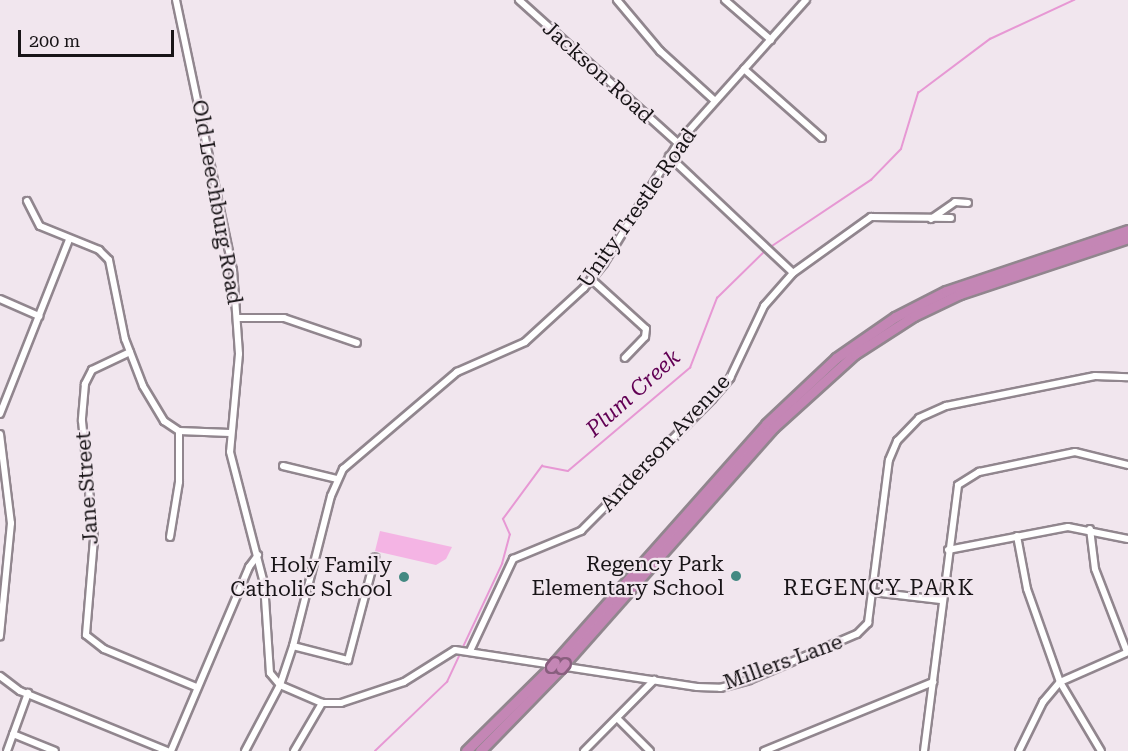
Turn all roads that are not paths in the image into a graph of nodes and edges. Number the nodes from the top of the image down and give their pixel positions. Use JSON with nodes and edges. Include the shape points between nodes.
{"nodes":[{"id":1,"x":176,"y":0,"type":"edge"},
{"id":2,"x":519,"y":0,"type":"edge"},
{"id":3,"x":617,"y":0,"type":"edge"},
{"id":4,"x":725,"y":0,"type":"edge"},
{"id":5,"x":806,"y":0,"type":"edge"},
{"id":6,"x":771,"y":40,"type":"junction"},
{"id":7,"x":744,"y":69,"type":"junction"},
{"id":8,"x":715,"y":101,"type":"junction"},
{"id":9,"x":822,"y":138,"type":"dead end"},
{"id":10,"x":678,"y":143,"type":"junction"},
{"id":11,"x":669,"y":156,"type":"junction"},
{"id":12,"x":27,"y":201,"type":"dead end"},
{"id":13,"x":968,"y":202,"type":"dead end"},
{"id":14,"x":951,"y":218,"type":"dead end"},
{"id":15,"x":930,"y":219,"type":"junction"},
{"id":16,"x":1128,"y":230,"type":"edge"},
{"id":17,"x":1128,"y":238,"type":"edge"},
{"id":18,"x":69,"y":240,"type":"junction"},
{"id":19,"x":793,"y":273,"type":"junction"},
{"id":20,"x":591,"y":279,"type":"junction"},
{"id":21,"x":0,"y":300,"type":"edge"},
{"id":22,"x":39,"y":316,"type":"junction"},
{"id":23,"x":238,"y":318,"type":"junction"},
{"id":24,"x":357,"y":343,"type":"dead end"},
{"id":25,"x":130,"y":352,"type":"junction"},
{"id":26,"x":625,"y":358,"type":"dead end"},
{"id":27,"x":1128,"y":376,"type":"edge"},
{"id":28,"x":0,"y":387,"type":"edge"},
{"id":29,"x":8,"y":390,"type":"junction"},
{"id":30,"x":0,"y":414,"type":"edge"},
{"id":31,"x":179,"y":431,"type":"junction"},
{"id":32,"x":230,"y":433,"type":"junction"},
{"id":33,"x":0,"y":434,"type":"edge"},
{"id":34,"x":1128,"y":465,"type":"edge"},
{"id":35,"x":283,"y":466,"type":"dead end"},
{"id":36,"x":337,"y":479,"type":"junction"},
{"id":37,"x":1090,"y":529,"type":"junction"},
{"id":38,"x":1017,"y":536,"type":"junction"},
{"id":39,"x":170,"y":537,"type":"dead end"},
{"id":40,"x":1128,"y":539,"type":"edge"},
{"id":41,"x":948,"y":550,"type":"junction"},
{"id":42,"x":258,"y":555,"type":"junction"},
{"id":43,"x":375,"y":558,"type":"dead end"},
{"id":44,"x":872,"y":592,"type":"junction"},
{"id":45,"x":941,"y":600,"type":"junction"},
{"id":46,"x":0,"y":636,"type":"edge"},
{"id":47,"x":293,"y":646,"type":"junction"},
{"id":48,"x":464,"y":651,"type":"junction"},
{"id":49,"x":1127,"y":652,"type":"edge"},
{"id":50,"x":558,"y":665,"type":"junction"},
{"id":51,"x":0,"y":676,"type":"edge"},
{"id":52,"x":654,"y":680,"type":"junction"},
{"id":53,"x":933,"y":682,"type":"junction"},
{"id":54,"x":1060,"y":682,"type":"junction"},
{"id":55,"x":280,"y":685,"type":"junction"},
{"id":56,"x":196,"y":687,"type":"junction"},
{"id":57,"x":28,"y":693,"type":"junction"},
{"id":58,"x":322,"y":703,"type":"junction"},
{"id":59,"x":618,"y":720,"type":"junction"},
{"id":60,"x":13,"y":734,"type":"junction"},
{"id":61,"x":7,"y":751,"type":"edge"},
{"id":62,"x":55,"y":751,"type":"edge"},
{"id":63,"x":169,"y":751,"type":"edge"},
{"id":64,"x":245,"y":751,"type":"edge"},
{"id":65,"x":294,"y":751,"type":"edge"},
{"id":66,"x":466,"y":751,"type":"edge"},
{"id":67,"x":480,"y":751,"type":"edge"},
{"id":68,"x":584,"y":751,"type":"edge"},
{"id":69,"x":651,"y":751,"type":"edge"},
{"id":70,"x":764,"y":751,"type":"edge"},
{"id":71,"x":924,"y":751,"type":"edge"},
{"id":72,"x":1019,"y":751,"type":"edge"},
{"id":73,"x":1101,"y":751,"type":"edge"}],
"edges":[{"from":1,"to":23,"type":"street","name":"Old Leechburg Road","via":[[229,245]]},
{"from":2,"to":10,"type":"street","name":"Jackson Road"},
{"from":3,"to":8,"type":"street","via":[[660,51]]},
{"from":4,"to":6,"type":"street"},
{"from":5,"to":6,"type":"street","name":"Unity Trestle Road"},
{"from":6,"to":7,"type":"street","name":"Unity Trestle Road"},
{"from":7,"to":8,"type":"street","name":"Unity Trestle Road"},
{"from":7,"to":9,"type":"street"},
{"from":8,"to":10,"type":"street","name":"Unity Trestle Road"},
{"from":10,"to":11,"type":"street","name":"Unity Trestle Road"},
{"from":11,"to":19,"type":"street"},
{"from":11,"to":20,"type":"street","name":"Unity Trestle Road"},
{"from":12,"to":18,"type":"street","via":[[40,226]]},
{"from":13,"to":15,"type":"street","via":[[955,202]]},
{"from":14,"to":15,"type":"street","name":"Anderson Avenue"},
{"from":15,"to":19,"type":"street","name":"Anderson Avenue","via":[[871,217]]},
{"from":16,"to":50,"type":"highway","via":[[946,291],[851,347],[781,408]]},
{"from":17,"to":50,"type":"highway","via":[[960,294],[914,316],[855,354],[781,419]]},
{"from":18,"to":22,"type":"street"},
{"from":18,"to":25,"type":"street","via":[[99,250],[109,260],[118,317]]},
{"from":19,"to":48,"type":"street","name":"Anderson Avenue","via":[[764,306],[730,378],[712,399],[581,531],[513,559]]},
{"from":20,"to":26,"type":"street","via":[[646,329],[645,337]]},
{"from":20,"to":36,"type":"street","name":"Unity Trestle Road","via":[[525,342],[457,372],[352,459]]},
{"from":21,"to":22,"type":"street"},
{"from":22,"to":29,"type":"street"},
{"from":23,"to":24,"type":"street","via":[[284,318]]},
{"from":23,"to":32,"type":"street","name":"Old Leechburg Road","via":[[239,368]]},
{"from":25,"to":31,"type":"street","via":[[157,410]]},
{"from":25,"to":56,"type":"street","name":"Jane Street","via":[[92,370],[86,384],[82,421],[94,539],[86,635],[104,649]]},
{"from":27,"to":44,"type":"street","name":"Millers Lane","via":[[1095,376],[946,406],[919,418],[901,435],[889,460]]},
{"from":28,"to":29,"type":"street"},
{"from":29,"to":30,"type":"street"},
{"from":31,"to":32,"type":"street"},
{"from":31,"to":39,"type":"street","via":[[179,482]]},
{"from":32,"to":42,"type":"street","name":"Old Leechburg Road","via":[[231,463]]},
{"from":33,"to":46,"type":"street","via":[[11,523]]},
{"from":34,"to":41,"type":"street","via":[[1075,452],[967,476],[956,491]]},
{"from":35,"to":36,"type":"street"},
{"from":36,"to":47,"type":"street","name":"Unity Trestle Road"},
{"from":37,"to":38,"type":"street","via":[[1068,527]]},
{"from":37,"to":40,"type":"street"},
{"from":37,"to":49,"type":"street","via":[[1095,569]]},
{"from":38,"to":41,"type":"street"},
{"from":38,"to":54,"type":"street","via":[[1027,589]]},
{"from":41,"to":45,"type":"street"},
{"from":42,"to":55,"type":"street","name":"Old Leechburg Road","via":[[270,673]]},
{"from":42,"to":56,"type":"street"},
{"from":43,"to":47,"type":"street","via":[[348,660]]},
{"from":44,"to":45,"type":"street"},
{"from":44,"to":52,"type":"street","name":"Millers Lane","via":[[868,623],[857,634],[749,680],[720,688]]},
{"from":45,"to":53,"type":"street"},
{"from":47,"to":55,"type":"street","name":"Unity Trestle Road"},
{"from":48,"to":52,"type":"street","name":"Millers Lane"},
{"from":48,"to":58,"type":"street","via":[[381,690],[341,703]]},
{"from":49,"to":54,"type":"street"},
{"from":50,"to":66,"type":"highway"},
{"from":50,"to":67,"type":"highway"},
{"from":51,"to":57,"type":"street","via":[[10,686]]},
{"from":52,"to":59,"type":"street"},
{"from":53,"to":70,"type":"street"},
{"from":53,"to":71,"type":"street"},
{"from":54,"to":72,"type":"street","via":[[1043,702]]},
{"from":54,"to":73,"type":"street","via":[[1097,738]]},
{"from":55,"to":58,"type":"street"},
{"from":55,"to":64,"type":"street","name":"Unity Trestle Road"},
{"from":56,"to":63,"type":"street"},
{"from":57,"to":60,"type":"street"},
{"from":57,"to":63,"type":"street"},
{"from":58,"to":65,"type":"street"},
{"from":59,"to":68,"type":"street"},
{"from":59,"to":69,"type":"street"},
{"from":60,"to":61,"type":"street"},
{"from":60,"to":62,"type":"street"}]}
